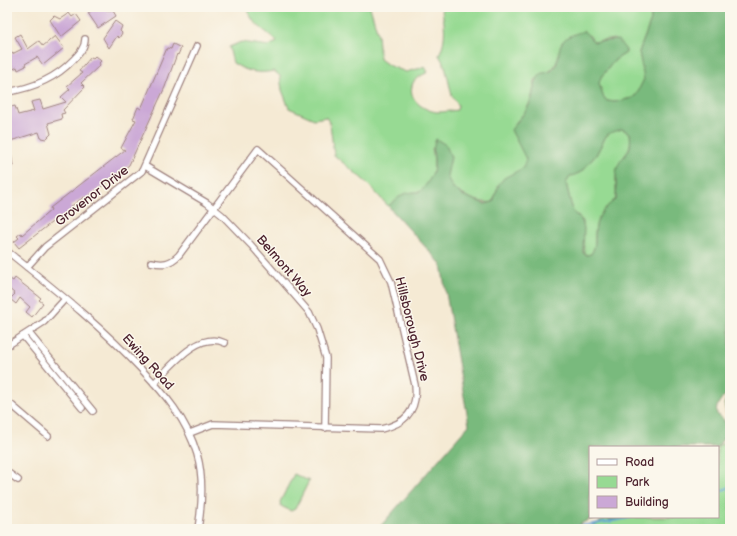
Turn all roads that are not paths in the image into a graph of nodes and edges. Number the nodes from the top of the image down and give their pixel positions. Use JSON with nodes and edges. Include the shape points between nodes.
{"nodes":[{"id":1,"x":85,"y":39,"type":"dead end"},
{"id":2,"x":197,"y":46,"type":"dead end"},
{"id":3,"x":7,"y":92,"type":"edge"},
{"id":4,"x":145,"y":166,"type":"junction"},
{"id":5,"x":214,"y":208,"type":"junction"},
{"id":6,"x":7,"y":251,"type":"edge"},
{"id":7,"x":151,"y":262,"type":"dead end"},
{"id":8,"x":27,"y":267,"type":"junction"},
{"id":9,"x":65,"y":299,"type":"junction"},
{"id":10,"x":26,"y":334,"type":"junction"},
{"id":11,"x":226,"y":343,"type":"dead end"},
{"id":12,"x":7,"y":346,"type":"edge"},
{"id":13,"x":154,"y":383,"type":"junction"},
{"id":14,"x":7,"y":401,"type":"edge"},
{"id":15,"x":82,"y":408,"type":"dead end"},
{"id":16,"x":93,"y":412,"type":"dead end"},
{"id":17,"x":326,"y":428,"type":"junction"},
{"id":18,"x":190,"y":433,"type":"junction"},
{"id":19,"x":48,"y":436,"type":"dead end"},
{"id":20,"x":7,"y":472,"type":"edge"},
{"id":21,"x":18,"y":480,"type":"dead end"},
{"id":22,"x":198,"y":529,"type":"edge"}],
"edges":[{"from":1,"to":3,"type":"street","via":[[77,57],[55,76],[33,86]]},
{"from":2,"to":4,"type":"street","name":"Grovenor Drive"},
{"from":4,"to":5,"type":"street","name":"Belmont Way"},
{"from":4,"to":8,"type":"street","name":"Grovenor Drive","via":[[130,182],[45,247]]},
{"from":5,"to":7,"type":"street","via":[[174,260],[165,264]]},
{"from":5,"to":17,"type":"street","name":"Belmont Way","via":[[251,245],[314,321],[326,358]]},
{"from":5,"to":17,"type":"street","name":"Hillsborough Drive","via":[[258,149],[376,254],[384,266],[415,385],[413,408],[406,419],[394,426],[381,429]]},
{"from":6,"to":8,"type":"street","name":"Ewing Road"},
{"from":8,"to":9,"type":"street","name":"Ewing Road"},
{"from":9,"to":10,"type":"street","via":[[49,317]]},
{"from":9,"to":13,"type":"street","name":"Ewing Road","via":[[108,334]]},
{"from":10,"to":12,"type":"street"},
{"from":10,"to":15,"type":"street"},
{"from":10,"to":16,"type":"street"},
{"from":11,"to":13,"type":"street","via":[[214,339],[202,341]]},
{"from":13,"to":18,"type":"street","name":"Ewing Road","via":[[177,411]]},
{"from":14,"to":19,"type":"street"},
{"from":17,"to":18,"type":"street","name":"Hillsborough Drive","via":[[213,424]]},
{"from":18,"to":22,"type":"street","name":"Ewing Road","via":[[201,474]]},
{"from":20,"to":21,"type":"street"}]}
